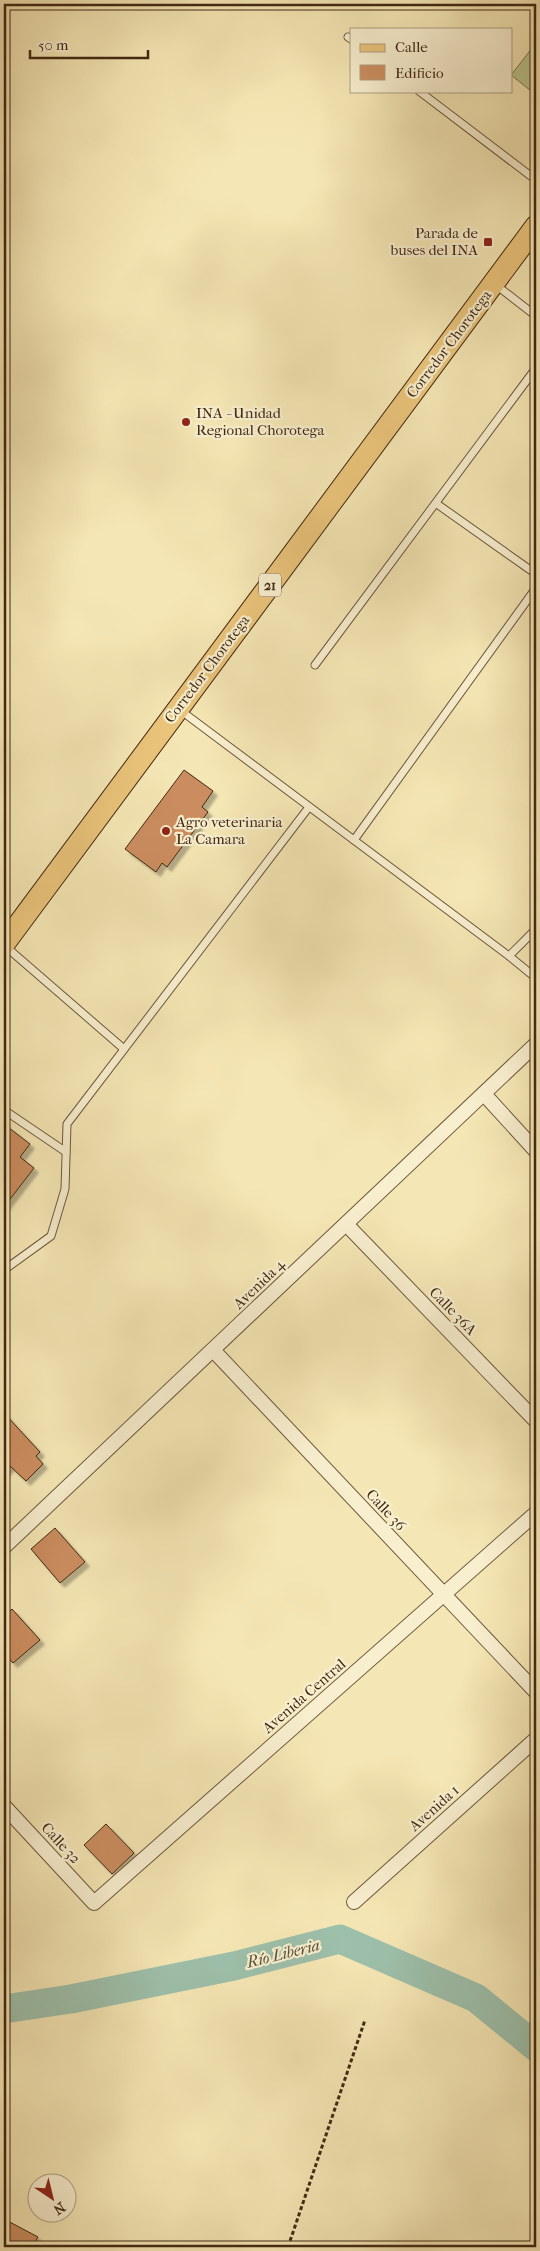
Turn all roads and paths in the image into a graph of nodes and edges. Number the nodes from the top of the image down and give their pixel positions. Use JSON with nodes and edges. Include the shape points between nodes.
{"nodes":[{"id":1,"x":420,"y":92,"type":"edge"},
{"id":2,"x":536,"y":180,"type":"edge"},
{"id":3,"x":536,"y":226,"type":"edge"},
{"id":4,"x":494,"y":284,"type":"junction"},
{"id":5,"x":536,"y":316,"type":"edge"},
{"id":6,"x":536,"y":368,"type":"edge"},
{"id":7,"x":437,"y":504,"type":"junction"},
{"id":8,"x":536,"y":574,"type":"edge"},
{"id":9,"x":536,"y":588,"type":"edge"},
{"id":10,"x":315,"y":665,"type":"dead end"},
{"id":11,"x":178,"y":709,"type":"junction"},
{"id":12,"x":309,"y":807,"type":"junction"},
{"id":13,"x":354,"y":840,"type":"junction"},
{"id":14,"x":536,"y":928,"type":"edge"},
{"id":15,"x":4,"y":944,"type":"edge"},
{"id":16,"x":509,"y":956,"type":"junction"},
{"id":17,"x":536,"y":978,"type":"edge"},
{"id":18,"x":536,"y":1044,"type":"edge"},
{"id":19,"x":124,"y":1049,"type":"junction"},
{"id":20,"x":484,"y":1094,"type":"junction"},
{"id":21,"x":4,"y":1110,"type":"edge"},
{"id":22,"x":536,"y":1151,"type":"edge"},
{"id":23,"x":66,"y":1152,"type":"junction"},
{"id":24,"x":346,"y":1224,"type":"junction"},
{"id":25,"x":4,"y":1270,"type":"edge"},
{"id":26,"x":213,"y":1350,"type":"junction"},
{"id":27,"x":536,"y":1421,"type":"edge"},
{"id":28,"x":536,"y":1513,"type":"edge"},
{"id":29,"x":4,"y":1547,"type":"edge"},
{"id":30,"x":444,"y":1594,"type":"junction"},
{"id":31,"x":536,"y":1692,"type":"edge"},
{"id":32,"x":536,"y":1739,"type":"edge"},
{"id":33,"x":4,"y":1806,"type":"edge"},
{"id":34,"x":354,"y":1902,"type":"dead end"},
{"id":35,"x":94,"y":1903,"type":"joint"},
{"id":36,"x":365,"y":2020,"type":"dead end"},
{"id":37,"x":288,"y":2247,"type":"edge"}],
"edges":[{"from":1,"to":2,"type":"lane"},
{"from":3,"to":4,"type":"main road","name":"Corredor Chorotega","number":"21"},
{"from":4,"to":5,"type":"lane"},
{"from":4,"to":11,"type":"main road","name":"Corredor Chorotega","number":"21"},
{"from":6,"to":7,"type":"lane"},
{"from":7,"to":8,"type":"lane"},
{"from":7,"to":10,"type":"lane"},
{"from":9,"to":13,"type":"lane"},
{"from":11,"to":12,"type":"lane"},
{"from":11,"to":15,"type":"main road","name":"Corredor Chorotega","number":"21"},
{"from":12,"to":13,"type":"lane"},
{"from":12,"to":19,"type":"lane"},
{"from":13,"to":16,"type":"lane"},
{"from":14,"to":16,"type":"lane"},
{"from":15,"to":19,"type":"lane"},
{"from":16,"to":17,"type":"lane"},
{"from":18,"to":20,"type":"street","name":"Avenida 4"},
{"from":19,"to":23,"type":"lane","via":[[67,1124]]},
{"from":20,"to":22,"type":"street"},
{"from":20,"to":24,"type":"street","name":"Avenida 4"},
{"from":21,"to":23,"type":"lane"},
{"from":23,"to":25,"type":"lane","via":[[65,1188],[51,1236]]},
{"from":24,"to":26,"type":"street","name":"Avenida 4"},
{"from":24,"to":27,"type":"street","name":"Calle 36A"},
{"from":26,"to":29,"type":"street","name":"Avenida 4"},
{"from":26,"to":30,"type":"street","name":"Calle 36"},
{"from":28,"to":30,"type":"street","name":"Avenida Central"},
{"from":30,"to":31,"type":"street","name":"Calle 36"},
{"from":30,"to":35,"type":"street","name":"Avenida Central"},
{"from":32,"to":34,"type":"street","name":"Avenida 1"},
{"from":33,"to":35,"type":"street","name":"Calle 32"},
{"from":36,"to":37,"type":"path"}]}
